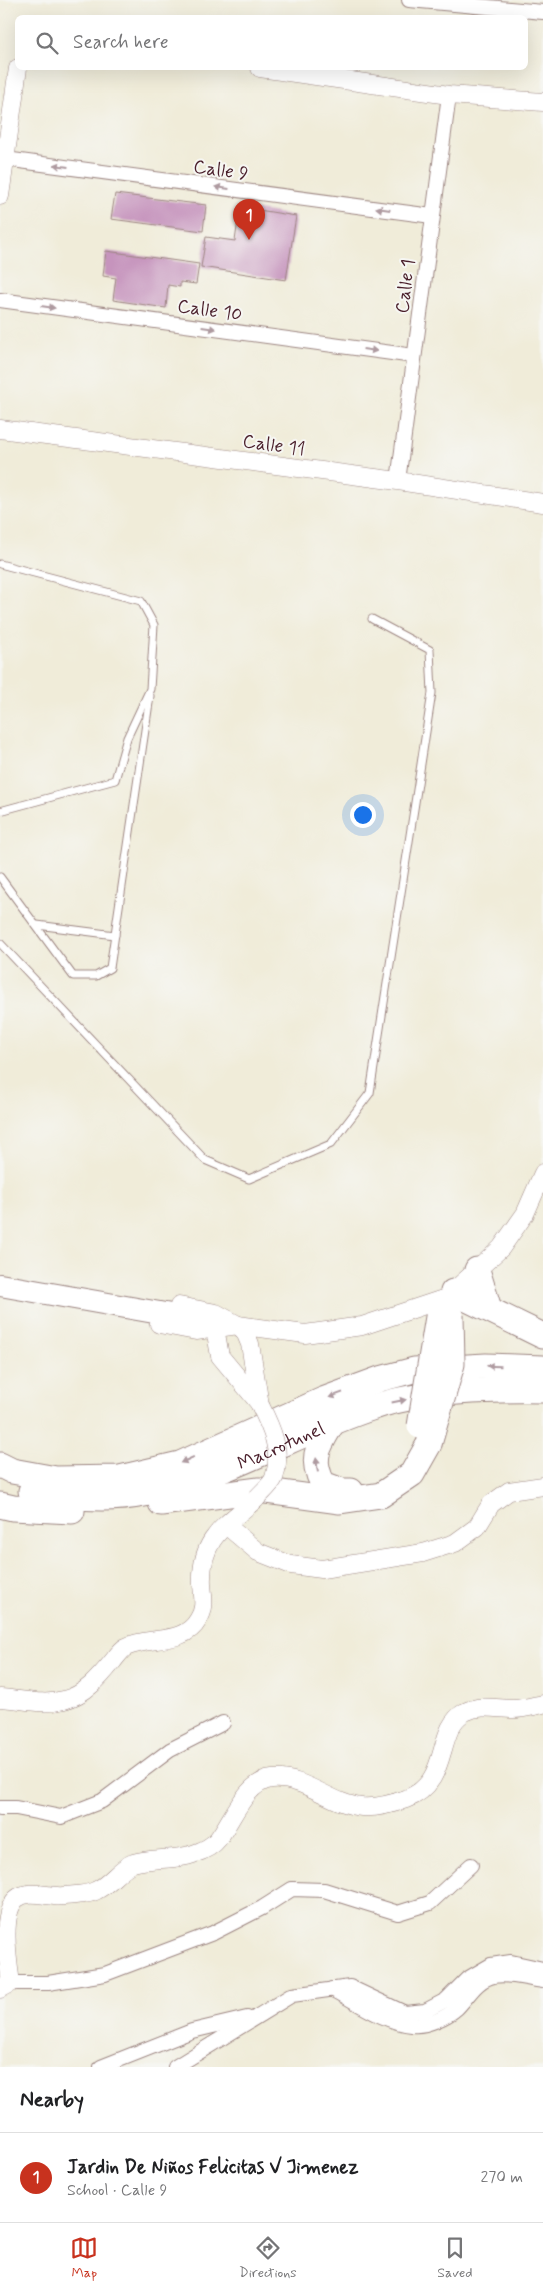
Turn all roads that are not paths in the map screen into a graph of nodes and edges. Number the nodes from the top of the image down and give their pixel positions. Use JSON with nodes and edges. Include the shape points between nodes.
{"nodes":[{"id":1,"x":409,"y":0,"type":"edge"},
{"id":2,"x":543,"y":12,"type":"edge"},
{"id":3,"x":18,"y":70,"type":"edge"},
{"id":4,"x":274,"y":70,"type":"edge"},
{"id":5,"x":449,"y":95,"type":"junction"},
{"id":6,"x":543,"y":102,"type":"edge"},
{"id":7,"x":5,"y":159,"type":"junction"},
{"id":8,"x":0,"y":196,"type":"edge"},
{"id":9,"x":432,"y":216,"type":"junction"},
{"id":10,"x":0,"y":300,"type":"edge"},
{"id":11,"x":414,"y":356,"type":"junction"},
{"id":12,"x":0,"y":429,"type":"edge"},
{"id":13,"x":398,"y":481,"type":"junction"},
{"id":14,"x":543,"y":503,"type":"edge"},
{"id":15,"x":0,"y":564,"type":"edge"},
{"id":16,"x":372,"y":619,"type":"dead end"},
{"id":17,"x":150,"y":689,"type":"junction"},
{"id":18,"x":0,"y":811,"type":"edge"},
{"id":19,"x":0,"y":877,"type":"edge"},
{"id":20,"x":37,"y":925,"type":"junction"},
{"id":21,"x":115,"y":935,"type":"junction"},
{"id":22,"x":0,"y":943,"type":"edge"},
{"id":23,"x":543,"y":1174,"type":"edge"},
{"id":24,"x":477,"y":1270,"type":"junction"},
{"id":25,"x":0,"y":1274,"type":"edge"},
{"id":26,"x":0,"y":1285,"type":"edge"},
{"id":27,"x":0,"y":1291,"type":"edge"},
{"id":28,"x":445,"y":1305,"type":"junction"},
{"id":29,"x":489,"y":1309,"type":"junction"},
{"id":30,"x":238,"y":1324,"type":"junction"},
{"id":31,"x":215,"y":1328,"type":"junction"},
{"id":32,"x":543,"y":1336,"type":"edge"},
{"id":33,"x":543,"y":1368,"type":"edge"},
{"id":34,"x":543,"y":1390,"type":"edge"},
{"id":35,"x":260,"y":1405,"type":"junction"},
{"id":36,"x":333,"y":1422,"type":"junction"},
{"id":37,"x":423,"y":1444,"type":"junction"},
{"id":38,"x":0,"y":1465,"type":"edge"},
{"id":39,"x":9,"y":1485,"type":"edge"},
{"id":40,"x":543,"y":1486,"type":"edge"},
{"id":41,"x":188,"y":1491,"type":"junction"},
{"id":42,"x":134,"y":1502,"type":"junction"},
{"id":43,"x":0,"y":1505,"type":"edge"},
{"id":44,"x":226,"y":1525,"type":"junction"},
{"id":45,"x":0,"y":1698,"type":"edge"},
{"id":46,"x":543,"y":1704,"type":"edge"},
{"id":47,"x":224,"y":1722,"type":"dead end"},
{"id":48,"x":0,"y":1808,"type":"edge"},
{"id":49,"x":471,"y":1865,"type":"dead end"},
{"id":50,"x":3,"y":1940,"type":"edge"},
{"id":51,"x":543,"y":1969,"type":"edge"},
{"id":52,"x":543,"y":1981,"type":"edge"},
{"id":53,"x":6,"y":1986,"type":"edge"},
{"id":54,"x":331,"y":1989,"type":"junction"},
{"id":55,"x":261,"y":2014,"type":"junction"},
{"id":56,"x":102,"y":2067,"type":"edge"},
{"id":57,"x":175,"y":2067,"type":"edge"}],
"edges":[{"from":1,"to":2,"type":"street"},
{"from":3,"to":7,"type":"street"},
{"from":4,"to":5,"type":"street"},
{"from":5,"to":6,"type":"street"},
{"from":5,"to":9,"type":"street","name":"Calle 1"},
{"from":7,"to":8,"type":"street"},
{"from":9,"to":7,"type":"street","name":"Calle 9","one_way":true},
{"from":9,"to":11,"type":"street","name":"Calle 1"},
{"from":10,"to":11,"type":"street","name":"Calle 10","one_way":true},
{"from":11,"to":13,"type":"street","name":"Calle 1"},
{"from":12,"to":13,"type":"street","name":"Calle 11"},
{"from":13,"to":14,"type":"street","name":"Calle 11"},
{"from":15,"to":17,"type":"lane","via":[[141,601],[154,625]]},
{"from":16,"to":22,"type":"lane","via":[[430,650],[432,693],[370,1093],[331,1144],[250,1179],[205,1160]]},
{"from":17,"to":18,"type":"lane","via":[[127,738],[115,780]]},
{"from":17,"to":21,"type":"lane"},
{"from":19,"to":20,"type":"lane"},
{"from":20,"to":21,"type":"lane"},
{"from":20,"to":21,"type":"lane","via":[[73,976],[96,976],[110,968]]},
{"from":23,"to":24,"type":"street","via":[[525,1214],[501,1248]]},
{"from":24,"to":28,"type":"street"},
{"from":24,"to":29,"type":"highway"},
{"from":25,"to":30,"type":"street","via":[[216,1313]]},
{"from":26,"to":31,"type":"main road","via":[[194,1319]]},
{"from":27,"to":31,"type":"street","via":[[196,1331]]},
{"from":28,"to":29,"type":"highway"},
{"from":28,"to":30,"type":"street","via":[[362,1326],[305,1334]]},
{"from":28,"to":37,"type":"highway","bridge":true,"via":[[452,1364]]},
{"from":29,"to":32,"type":"highway"},
{"from":30,"to":31,"type":"street"},
{"from":30,"to":35,"type":"street","via":[[250,1344]]},
{"from":31,"to":35,"type":"street","via":[[220,1356]]},
{"from":33,"to":38,"type":"highway","one_way":true,"via":[[486,1366],[414,1370],[323,1400],[180,1464],[120,1478],[56,1480],[12,1471]]},
{"from":36,"to":34,"type":"highway","name":"Macrotunel","one_way":true,"via":[[376,1406],[436,1394]]},
{"from":35,"to":44,"type":"street","bridge":true,"via":[[276,1442],[273,1479]]},
{"from":37,"to":36,"type":"highway","one_way":true,"via":[[396,1475],[369,1492],[342,1491],[323,1484],[316,1469],[318,1447]]},
{"from":36,"to":41,"type":"highway","name":"Macrotunel"},
{"from":37,"to":41,"type":"highway","via":[[412,1474],[381,1495],[340,1501],[258,1490]]},
{"from":39,"to":42,"type":"highway","name":"Macrotunel","via":[[68,1498]]},
{"from":40,"to":44,"type":"street","via":[[509,1491],[491,1504],[476,1527],[455,1543],[423,1553],[322,1569],[291,1565],[258,1552]]},
{"from":41,"to":42,"type":"highway","name":"Macrotunel"},
{"from":42,"to":43,"type":"highway","via":[[72,1511]]},
{"from":44,"to":45,"type":"street","via":[[212,1538],[204,1557],[202,1583],[205,1603],[191,1630],[170,1639],[144,1640],[124,1648],[89,1688],[65,1700],[39,1703]]},
{"from":46,"to":50,"type":"street","via":[[515,1709],[478,1707],[463,1713],[454,1725],[434,1778],[424,1790],[385,1806],[361,1807],[299,1782],[271,1779],[249,1791],[218,1840],[206,1850],[190,1856],[132,1864],[96,1891],[59,1897],[27,1894],[17,1898],[10,1907]]},
{"from":47,"to":48,"type":"street","via":[[170,1750],[102,1801],[61,1817]]},
{"from":49,"to":53,"type":"street","via":[[430,1902],[398,1913],[324,1890],[292,1889],[212,1933],[105,1974]]},
{"from":50,"to":53,"type":"street"},
{"from":51,"to":54,"type":"street","via":[[511,1962],[491,1965],[467,1979],[446,2000],[425,2011],[405,2013],[350,1987]]},
{"from":52,"to":54,"type":"street","via":[[511,1975],[493,1976],[473,1987],[456,2008],[434,2021],[414,2026],[392,2021]]},
{"from":54,"to":55,"type":"street","via":[[292,1996]]},
{"from":55,"to":56,"type":"street","via":[[192,2031]]},
{"from":55,"to":57,"type":"street"}]}
